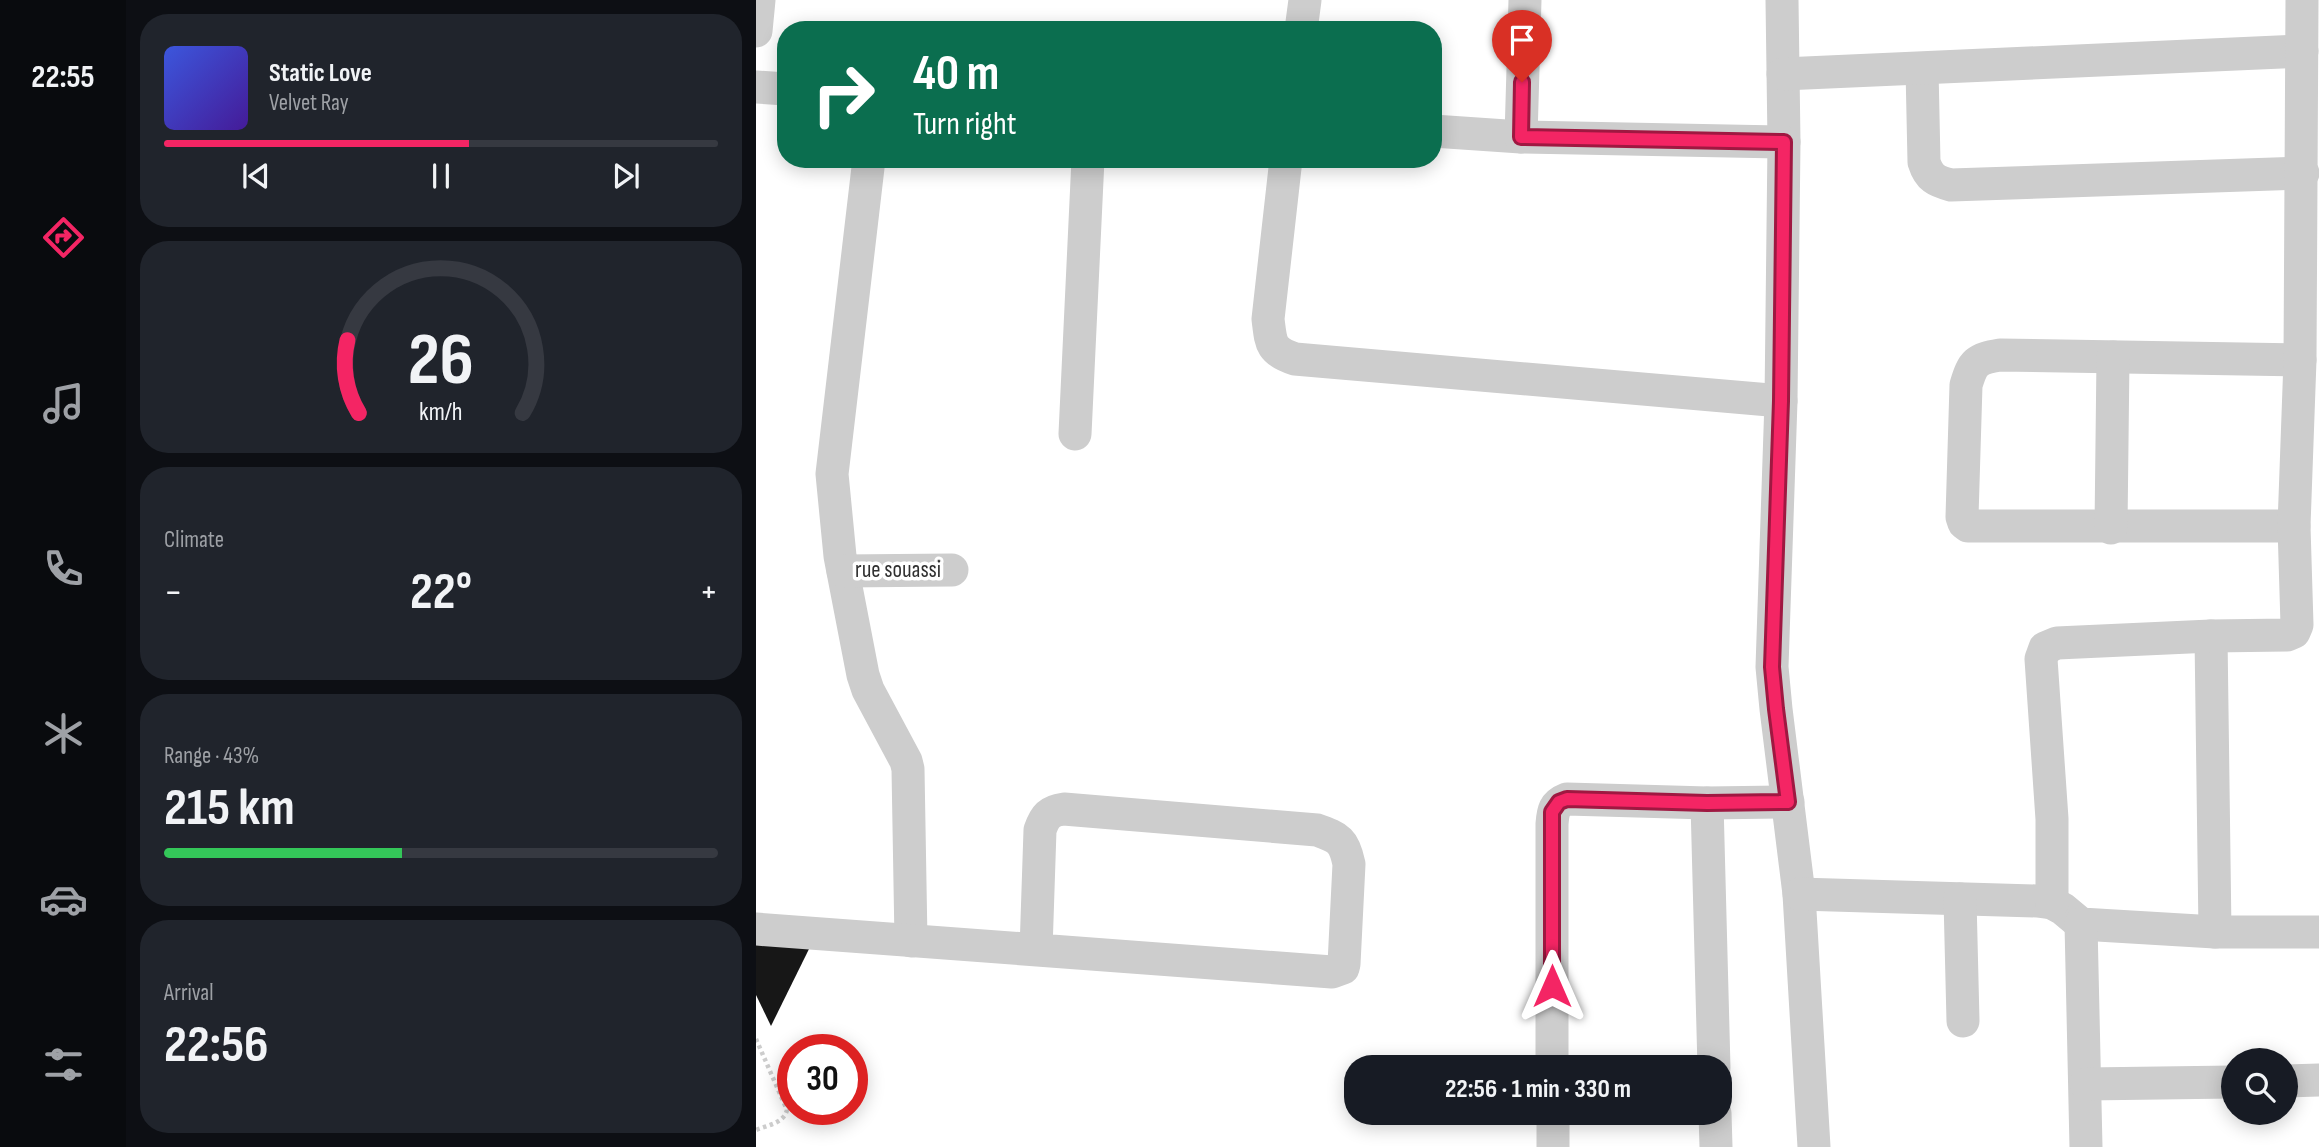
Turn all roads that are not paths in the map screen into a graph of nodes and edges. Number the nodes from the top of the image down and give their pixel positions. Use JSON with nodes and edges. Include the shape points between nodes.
{"nodes":[{"id":1,"x":759,"y":0,"type":"edge"},
{"id":2,"x":1305,"y":0,"type":"edge"},
{"id":3,"x":1525,"y":0,"type":"edge"},
{"id":4,"x":1782,"y":0,"type":"edge"},
{"id":5,"x":2302,"y":0,"type":"edge"},
{"id":6,"x":1302,"y":21,"type":"edge"},
{"id":7,"x":756,"y":31,"type":"edge"},
{"id":8,"x":2302,"y":51,"type":"junction"},
{"id":9,"x":1922,"y":69,"type":"junction"},
{"id":10,"x":1783,"y":74,"type":"junction"},
{"id":11,"x":756,"y":87,"type":"edge"},
{"id":12,"x":777,"y":88,"type":"edge"},
{"id":13,"x":1442,"y":132,"type":"edge"},
{"id":14,"x":1521,"y":137,"type":"junction"},
{"id":15,"x":1784,"y":142,"type":"junction"},
{"id":16,"x":868,"y":168,"type":"edge"},
{"id":17,"x":1088,"y":168,"type":"edge"},
{"id":18,"x":1285,"y":168,"type":"edge"},
{"id":19,"x":2303,"y":173,"type":"junction"},
{"id":20,"x":2113,"y":357,"type":"junction"},
{"id":21,"x":2300,"y":360,"type":"junction"},
{"id":22,"x":1781,"y":401,"type":"junction"},
{"id":23,"x":1075,"y":434,"type":"dead end"},
{"id":24,"x":2294,"y":526,"type":"junction"},
{"id":25,"x":2111,"y":528,"type":"junction"},
{"id":26,"x":843,"y":570,"type":"junction"},
{"id":27,"x":952,"y":570,"type":"dead end"},
{"id":28,"x":2211,"y":636,"type":"junction"},
{"id":29,"x":1788,"y":802,"type":"junction"},
{"id":30,"x":1707,"y":803,"type":"junction"},
{"id":31,"x":1799,"y":894,"type":"junction"},
{"id":32,"x":1960,"y":899,"type":"junction"},
{"id":33,"x":2052,"y":904,"type":"junction"},
{"id":34,"x":2081,"y":924,"type":"junction"},
{"id":35,"x":756,"y":929,"type":"edge"},
{"id":36,"x":2215,"y":932,"type":"junction"},
{"id":37,"x":2319,"y":932,"type":"edge"},
{"id":38,"x":911,"y":941,"type":"junction"},
{"id":39,"x":1036,"y":950,"type":"junction"},
{"id":40,"x":1963,"y":1021,"type":"dead end"},
{"id":41,"x":1552,"y":1055,"type":"edge"},
{"id":42,"x":1714,"y":1055,"type":"edge"},
{"id":43,"x":2319,"y":1080,"type":"edge"},
{"id":44,"x":2298,"y":1081,"type":"edge"},
{"id":45,"x":2221,"y":1082,"type":"edge"},
{"id":46,"x":2085,"y":1084,"type":"junction"},
{"id":47,"x":1553,"y":1125,"type":"edge"},
{"id":48,"x":1715,"y":1125,"type":"edge"},
{"id":49,"x":1553,"y":1147,"type":"edge"},
{"id":50,"x":1716,"y":1147,"type":"edge"},
{"id":51,"x":1814,"y":1147,"type":"edge"},
{"id":52,"x":2086,"y":1147,"type":"edge"}],
"edges":[{"from":1,"to":7,"type":"street"},
{"from":2,"to":6,"type":"street"},
{"from":3,"to":14,"type":"street"},
{"from":4,"to":10,"type":"street"},
{"from":5,"to":8,"type":"street"},
{"from":8,"to":9,"type":"street"},
{"from":8,"to":19,"type":"street"},
{"from":9,"to":10,"type":"street"},
{"from":9,"to":19,"type":"street","via":[[1924,162],[1927,173],[1943,183]]},
{"from":10,"to":15,"type":"street"},
{"from":11,"to":12,"type":"street"},
{"from":13,"to":14,"type":"street"},
{"from":14,"to":15,"type":"street"},
{"from":15,"to":22,"type":"street"},
{"from":16,"to":26,"type":"street","via":[[832,474]]},
{"from":17,"to":23,"type":"street"},
{"from":18,"to":22,"type":"street","via":[[1268,319],[1270,341],[1284,355]]},
{"from":19,"to":21,"type":"street"},
{"from":20,"to":21,"type":"street"},
{"from":20,"to":25,"type":"street"},
{"from":20,"to":25,"type":"street","via":[[2000,355],[1981,358],[1971,367],[1966,385],[1962,517],[1974,527]]},
{"from":21,"to":24,"type":"street"},
{"from":22,"to":29,"type":"street","via":[[1772,667]]},
{"from":24,"to":25,"type":"street"},
{"from":24,"to":28,"type":"street","via":[[2294,632]]},
{"from":26,"to":27,"type":"street","name":"rue souassi"},
{"from":26,"to":38,"type":"street","via":[[863,675],[908,769]]},
{"from":28,"to":33,"type":"street","via":[[2057,643],[2045,648],[2041,659],[2052,819]]},
{"from":28,"to":36,"type":"street"},
{"from":29,"to":30,"type":"street"},
{"from":29,"to":31,"type":"street"},
{"from":30,"to":41,"type":"street","via":[[1567,799],[1552,812]]},
{"from":30,"to":42,"type":"street"},
{"from":31,"to":32,"type":"street"},
{"from":31,"to":51,"type":"street"},
{"from":32,"to":33,"type":"street"},
{"from":32,"to":40,"type":"street"},
{"from":33,"to":34,"type":"street"},
{"from":34,"to":36,"type":"street"},
{"from":34,"to":46,"type":"street"},
{"from":35,"to":38,"type":"street"},
{"from":36,"to":37,"type":"street"},
{"from":38,"to":39,"type":"street"},
{"from":39,"to":39,"type":"street","via":[[1338,971],[1344,964],[1346,847],[1336,837],[1317,830],[1052,810],[1040,830]]},
{"from":43,"to":44,"type":"street"},
{"from":45,"to":46,"type":"street"},
{"from":46,"to":52,"type":"street"},
{"from":47,"to":49,"type":"street"},
{"from":48,"to":50,"type":"street"}]}
